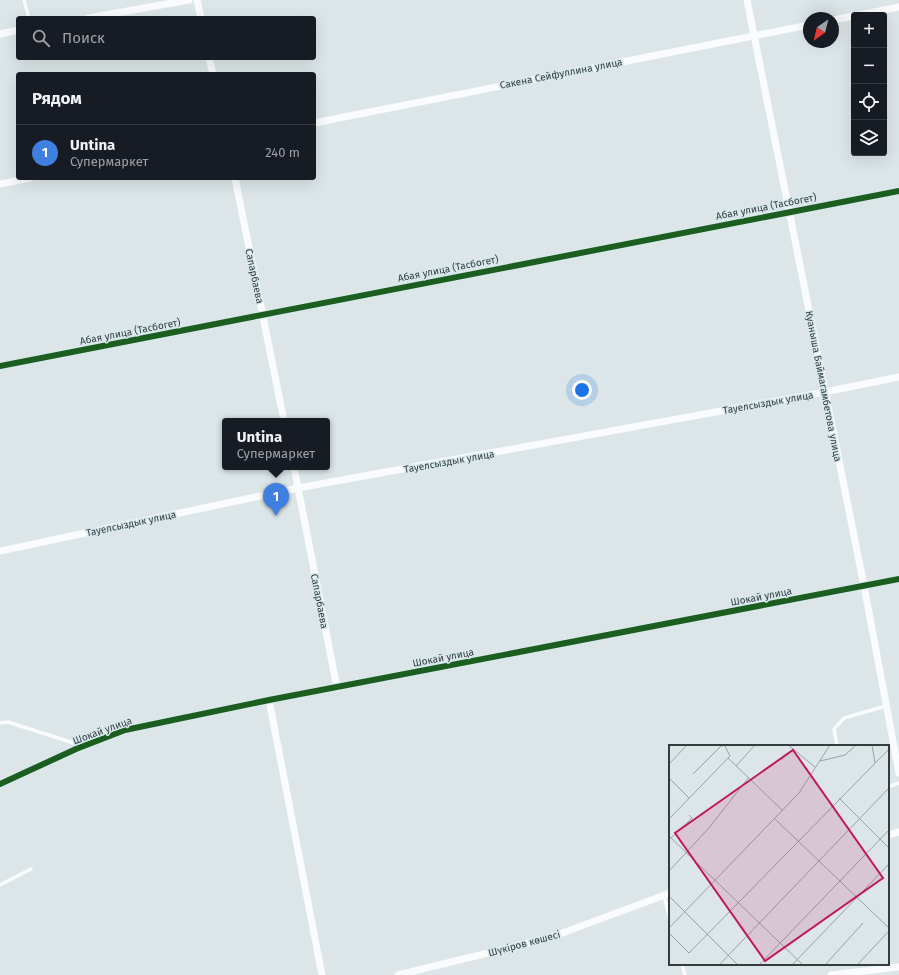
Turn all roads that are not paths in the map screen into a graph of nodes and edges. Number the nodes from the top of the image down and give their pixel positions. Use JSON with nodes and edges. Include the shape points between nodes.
{"nodes":[{"id":1,"x":24,"y":0,"type":"edge"},
{"id":2,"x":189,"y":0,"type":"edge"},
{"id":3,"x":197,"y":0,"type":"edge"},
{"id":4,"x":747,"y":0,"type":"edge"},
{"id":5,"x":899,"y":7,"type":"edge"},
{"id":6,"x":874,"y":12,"type":"edge"},
{"id":7,"x":28,"y":16,"type":"edge"},
{"id":8,"x":99,"y":16,"type":"edge"},
{"id":9,"x":201,"y":16,"type":"edge"},
{"id":10,"x":851,"y":17,"type":"edge"},
{"id":11,"x":839,"y":19,"type":"edge"},
{"id":12,"x":803,"y":25,"type":"edge"},
{"id":13,"x":16,"y":30,"type":"edge"},
{"id":14,"x":0,"y":34,"type":"edge"},
{"id":15,"x":754,"y":35,"type":"junction"},
{"id":16,"x":210,"y":60,"type":"edge"},
{"id":17,"x":212,"y":72,"type":"edge"},
{"id":18,"x":316,"y":123,"type":"edge"},
{"id":19,"x":20,"y":180,"type":"edge"},
{"id":20,"x":234,"y":180,"type":"edge"},
{"id":21,"x":0,"y":184,"type":"edge"},
{"id":22,"x":899,"y":191,"type":"edge"},
{"id":23,"x":789,"y":212,"type":"junction"},
{"id":24,"x":263,"y":315,"type":"junction"},
{"id":25,"x":0,"y":366,"type":"edge"},
{"id":26,"x":899,"y":377,"type":"edge"},
{"id":27,"x":825,"y":392,"type":"junction"},
{"id":28,"x":283,"y":418,"type":"edge"},
{"id":29,"x":295,"y":470,"type":"edge"},
{"id":30,"x":298,"y":488,"type":"junction"},
{"id":31,"x":0,"y":551,"type":"edge"},
{"id":32,"x":899,"y":579,"type":"edge"},
{"id":33,"x":864,"y":586,"type":"junction"},
{"id":34,"x":337,"y":688,"type":"junction"},
{"id":35,"x":269,"y":700,"type":"junction"},
{"id":36,"x":886,"y":706,"type":"junction"},
{"id":37,"x":0,"y":724,"type":"edge"},
{"id":38,"x":837,"y":745,"type":"edge"},
{"id":39,"x":84,"y":746,"type":"junction"},
{"id":40,"x":899,"y":773,"type":"edge"},
{"id":41,"x":899,"y":783,"type":"edge"},
{"id":42,"x":0,"y":784,"type":"edge"},
{"id":43,"x":889,"y":787,"type":"edge"},
{"id":44,"x":899,"y":832,"type":"edge"},
{"id":45,"x":889,"y":835,"type":"edge"},
{"id":46,"x":31,"y":868,"type":"dead end"},
{"id":47,"x":0,"y":885,"type":"edge"},
{"id":48,"x":667,"y":895,"type":"edge"},
{"id":49,"x":669,"y":911,"type":"edge"},
{"id":50,"x":682,"y":965,"type":"edge"},
{"id":51,"x":899,"y":967,"type":"edge"},
{"id":52,"x":322,"y":975,"type":"edge"},
{"id":53,"x":398,"y":975,"type":"edge"},
{"id":54,"x":685,"y":975,"type":"edge"},
{"id":55,"x":831,"y":975,"type":"edge"}],
"edges":[{"from":1,"to":7,"type":"lane"},
{"from":2,"to":8,"type":"street"},
{"from":3,"to":9,"type":"street"},
{"from":4,"to":15,"type":"street","name":"Куаныша Баймагамбетова улица"},
{"from":5,"to":6,"type":"street"},
{"from":10,"to":11,"type":"street"},
{"from":12,"to":15,"type":"street","name":"Сакена Сейфуллина улица"},
{"from":13,"to":14,"type":"street"},
{"from":15,"to":18,"type":"street","name":"Сакена Сейфуллина улица"},
{"from":15,"to":23,"type":"street","name":"Куаныша Баймагамбетова улица"},
{"from":16,"to":17,"type":"street"},
{"from":19,"to":21,"type":"street"},
{"from":20,"to":24,"type":"street","name":"Сапарбаева"},
{"from":22,"to":23,"type":"street","name":"Абая улица (Тасбогет)"},
{"from":23,"to":24,"type":"street","name":"Абая улица (Тасбогет)"},
{"from":23,"to":27,"type":"street","name":"Куаныша Баймагамбетова улица"},
{"from":24,"to":25,"type":"street","name":"Абая улица (Тасбогет)"},
{"from":24,"to":28,"type":"street","name":"Сапарбаева"},
{"from":26,"to":27,"type":"street","name":"Тауелсыздык улица"},
{"from":27,"to":30,"type":"street","name":"Тауелсыздык улица"},
{"from":27,"to":33,"type":"street","name":"Куаныша Баймагамбетова улица"},
{"from":29,"to":30,"type":"street","name":"Сапарбаева"},
{"from":30,"to":31,"type":"street","name":"Тауелсыздык улица"},
{"from":30,"to":34,"type":"street","name":"Сапарбаева"},
{"from":32,"to":33,"type":"street","name":"Шокай улица"},
{"from":33,"to":34,"type":"street","name":"Шокай улица"},
{"from":33,"to":36,"type":"street","name":"Куаныша Баймагамбетова улица"},
{"from":34,"to":35,"type":"street","name":"Шокай улица"},
{"from":35,"to":39,"type":"street","name":"Шокай улица","via":[[125,730]]},
{"from":35,"to":52,"type":"street"},
{"from":36,"to":38,"type":"lane","via":[[844,718],[834,729]]},
{"from":36,"to":40,"type":"street","name":"Куаныша Баймагамбетова улица"},
{"from":37,"to":39,"type":"lane","via":[[8,722]]},
{"from":39,"to":42,"type":"street","name":"Шокай улица"},
{"from":41,"to":43,"type":"lane"},
{"from":44,"to":45,"type":"street"},
{"from":46,"to":47,"type":"lane"},
{"from":48,"to":49,"type":"lane"},
{"from":48,"to":53,"type":"street","name":"Шүкіров көшесі","via":[[549,938]]},
{"from":50,"to":54,"type":"lane"},
{"from":51,"to":55,"type":"street"}]}
